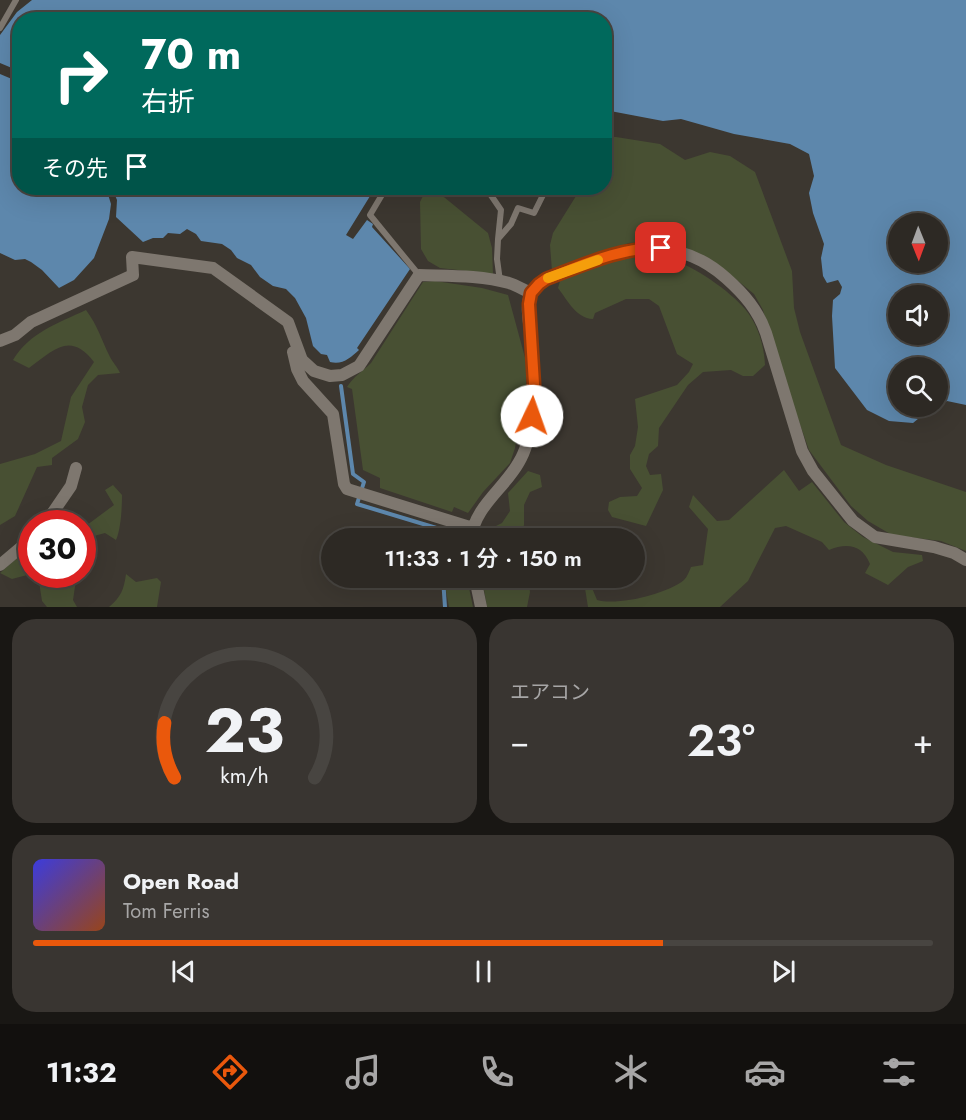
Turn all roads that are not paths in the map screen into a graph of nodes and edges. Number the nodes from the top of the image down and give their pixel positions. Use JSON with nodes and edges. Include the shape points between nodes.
{"nodes":[{"id":1,"x":16,"y":0,"type":"edge"},
{"id":2,"x":0,"y":28,"type":"edge"},
{"id":3,"x":382,"y":195,"type":"edge"},
{"id":4,"x":491,"y":195,"type":"edge"},
{"id":5,"x":543,"y":195,"type":"edge"},
{"id":6,"x":498,"y":239,"type":"junction"},
{"id":7,"x":419,"y":275,"type":"junction"},
{"id":8,"x":500,"y":281,"type":"junction"},
{"id":9,"x":531,"y":293,"type":"junction"},
{"id":10,"x":0,"y":341,"type":"edge"},
{"id":11,"x":294,"y":342,"type":"junction"},
{"id":12,"x":76,"y":468,"type":"dead end"},
{"id":13,"x":55,"y":510,"type":"edge"},
{"id":14,"x":458,"y":528,"type":"edge"},
{"id":15,"x":473,"y":528,"type":"edge"},
{"id":16,"x":18,"y":550,"type":"edge"},
{"id":17,"x":966,"y":560,"type":"edge"},
{"id":18,"x":0,"y":565,"type":"edge"},
{"id":19,"x":478,"y":588,"type":"edge"},
{"id":20,"x":481,"y":607,"type":"edge"}],
"edges":[{"from":1,"to":2,"type":"lane"},
{"from":3,"to":7,"type":"lane","via":[[370,215]]},
{"from":4,"to":6,"type":"lane","via":[[501,210]]},
{"from":5,"to":6,"type":"lane","via":[[534,213],[519,208]]},
{"from":6,"to":8,"type":"lane"},
{"from":7,"to":8,"type":"street"},
{"from":7,"to":11,"type":"street","via":[[359,366],[347,373],[330,376],[314,371],[302,360]]},
{"from":8,"to":9,"type":"street"},
{"from":9,"to":15,"type":"street","via":[[534,384],[528,440],[521,460],[476,519]]},
{"from":9,"to":17,"type":"street","via":[[546,279],[633,249],[669,250],[699,259],[739,290],[762,320],[802,451],[853,521],[875,537],[934,547]]},
{"from":10,"to":11,"type":"street","via":[[31,322],[133,275],[132,257],[213,268],[288,322]]},
{"from":11,"to":14,"type":"street","via":[[293,357],[303,381],[333,414],[344,484],[352,491]]},
{"from":12,"to":13,"type":"street","via":[[71,486]]},
{"from":16,"to":18,"type":"street"},
{"from":19,"to":20,"type":"street"}]}
